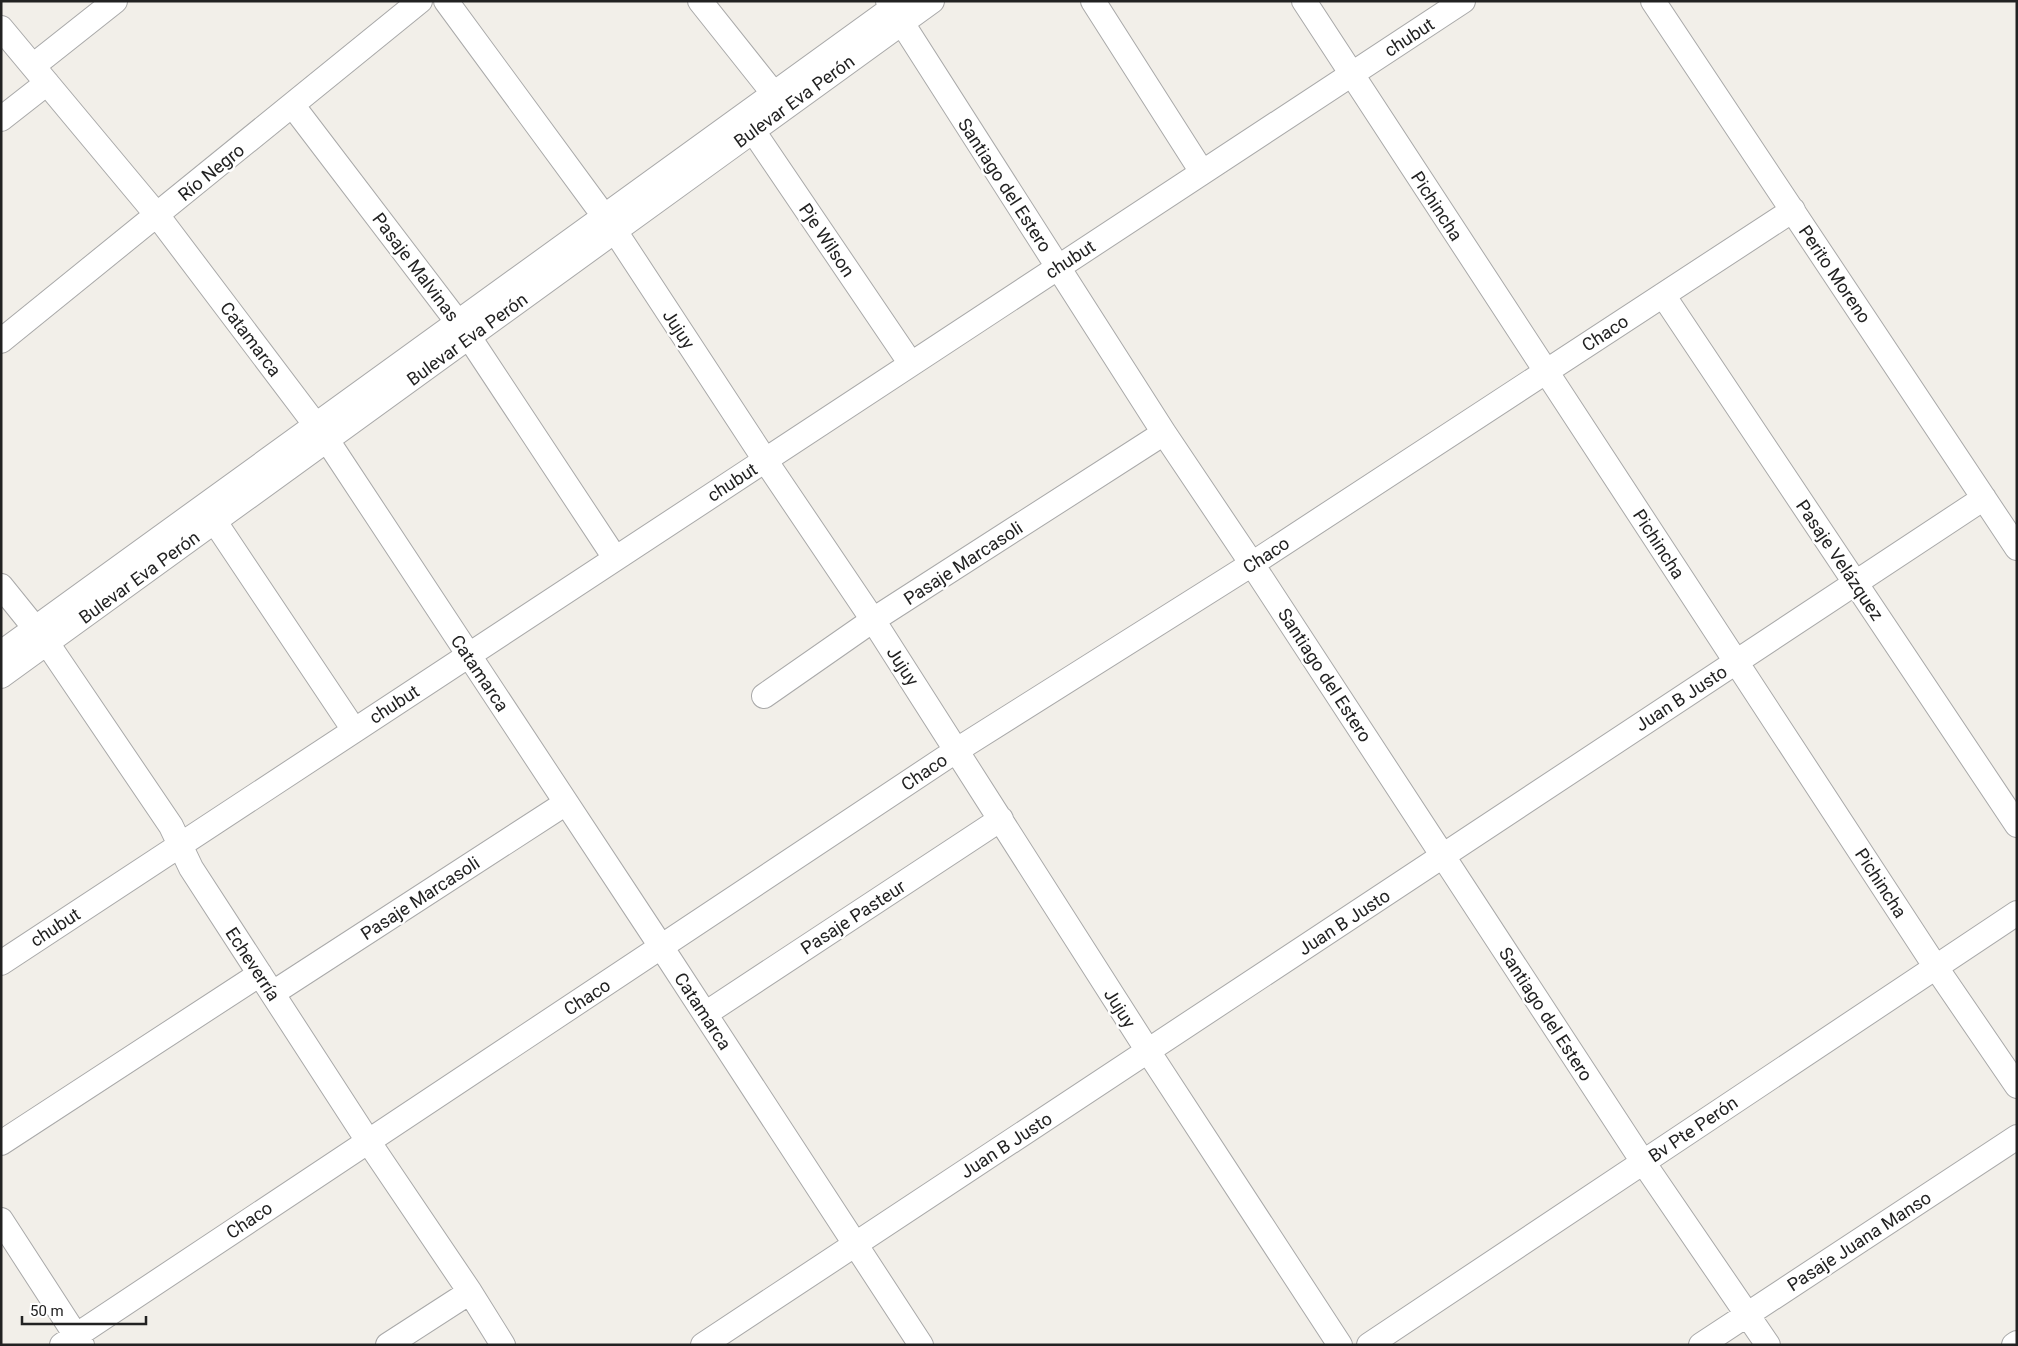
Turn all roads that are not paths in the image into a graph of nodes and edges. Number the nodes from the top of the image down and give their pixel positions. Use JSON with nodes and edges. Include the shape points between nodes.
{"nodes":[{"id":1,"x":115,"y":1,"type":"edge"},
{"id":2,"x":420,"y":1,"type":"edge"},
{"id":3,"x":446,"y":1,"type":"edge"},
{"id":4,"x":700,"y":1,"type":"edge"},
{"id":5,"x":932,"y":1,"type":"edge"},
{"id":6,"x":1093,"y":1,"type":"edge"},
{"id":7,"x":1304,"y":1,"type":"edge"},
{"id":8,"x":1463,"y":1,"type":"edge"},
{"id":9,"x":1653,"y":1,"type":"edge"},
{"id":10,"x":896,"y":8,"type":"edge"},
{"id":11,"x":1,"y":28,"type":"edge"},
{"id":12,"x":1351,"y":74,"type":"junction"},
{"id":13,"x":40,"y":75,"type":"junction"},
{"id":14,"x":774,"y":94,"type":"junction"},
{"id":15,"x":293,"y":106,"type":"junction"},
{"id":16,"x":1,"y":120,"type":"edge"},
{"id":17,"x":748,"y":123,"type":"junction"},
{"id":18,"x":1202,"y":172,"type":"junction"},
{"id":19,"x":1793,"y":210,"type":"junction"},
{"id":20,"x":158,"y":215,"type":"junction"},
{"id":21,"x":610,"y":224,"type":"junction"},
{"id":22,"x":1058,"y":268,"type":"junction"},
{"id":23,"x":1663,"y":295,"type":"junction"},
{"id":24,"x":464,"y":330,"type":"junction"},
{"id":25,"x":1,"y":341,"type":"edge"},
{"id":26,"x":911,"y":364,"type":"junction"},
{"id":27,"x":1547,"y":372,"type":"junction"},
{"id":28,"x":321,"y":433,"type":"junction"},
{"id":29,"x":1164,"y":433,"type":"junction"},
{"id":30,"x":765,"y":460,"type":"junction"},
{"id":31,"x":1984,"y":498,"type":"junction"},
{"id":32,"x":215,"y":522,"type":"junction"},
{"id":33,"x":2017,"y":548,"type":"edge"},
{"id":34,"x":615,"y":558,"type":"junction"},
{"id":35,"x":1252,"y":564,"type":"junction"},
{"id":36,"x":1856,"y":583,"type":"junction"},
{"id":37,"x":1,"y":586,"type":"edge"},
{"id":38,"x":873,"y":620,"type":"junction"},
{"id":39,"x":42,"y":636,"type":"junction"},
{"id":40,"x":1,"y":653,"type":"edge"},
{"id":41,"x":468,"y":655,"type":"junction"},
{"id":42,"x":1736,"y":662,"type":"junction"},
{"id":43,"x":1,"y":676,"type":"edge"},
{"id":44,"x":764,"y":696,"type":"dead end"},
{"id":45,"x":354,"y":730,"type":"junction"},
{"id":46,"x":957,"y":750,"type":"junction"},
{"id":47,"x":566,"y":803,"type":"junction"},
{"id":48,"x":1001,"y":819,"type":"junction"},
{"id":49,"x":2017,"y":825,"type":"edge"},
{"id":50,"x":181,"y":844,"type":"junction"},
{"id":51,"x":1443,"y":856,"type":"junction"},
{"id":52,"x":2017,"y":913,"type":"edge"},
{"id":53,"x":662,"y":948,"type":"junction"},
{"id":54,"x":1,"y":963,"type":"edge"},
{"id":55,"x":1935,"y":966,"type":"junction"},
{"id":56,"x":260,"y":974,"type":"junction"},
{"id":57,"x":273,"y":993,"type":"junction"},
{"id":58,"x":706,"y":1014,"type":"junction"},
{"id":59,"x":1148,"y":1051,"type":"junction"},
{"id":60,"x":2017,"y":1086,"type":"edge"},
{"id":61,"x":2017,"y":1137,"type":"edge"},
{"id":62,"x":368,"y":1141,"type":"junction"},
{"id":63,"x":1,"y":1144,"type":"edge"},
{"id":64,"x":1643,"y":1162,"type":"junction"},
{"id":65,"x":1,"y":1220,"type":"edge"},
{"id":66,"x":855,"y":1244,"type":"junction"},
{"id":67,"x":470,"y":1292,"type":"junction"},
{"id":68,"x":1747,"y":1314,"type":"junction"},
{"id":69,"x":74,"y":1342,"type":"edge"},
{"id":70,"x":388,"y":1345,"type":"edge"},
{"id":71,"x":503,"y":1345,"type":"edge"},
{"id":72,"x":703,"y":1345,"type":"edge"},
{"id":73,"x":921,"y":1345,"type":"edge"},
{"id":74,"x":1340,"y":1345,"type":"edge"},
{"id":75,"x":1369,"y":1345,"type":"edge"},
{"id":76,"x":1701,"y":1345,"type":"edge"},
{"id":77,"x":1768,"y":1345,"type":"edge"}],
"edges":[{"from":1,"to":13,"type":"street"},
{"from":2,"to":15,"type":"street","name":"Río Negro"},
{"from":3,"to":21,"type":"street","name":"Jujuy"},
{"from":4,"to":14,"type":"street"},
{"from":5,"to":10,"type":"street","name":"Bulevar Eva Perón"},
{"from":6,"to":18,"type":"street"},
{"from":7,"to":12,"type":"street","name":"Pichincha"},
{"from":8,"to":12,"type":"street","name":"chubut"},
{"from":9,"to":19,"type":"street","name":"Perito Moreno"},
{"from":10,"to":14,"type":"street","name":"Bulevar Eva Perón"},
{"from":10,"to":17,"type":"street","name":"Bulevar Eva Perón"},
{"from":10,"to":22,"type":"street","name":"Santiago del Estero"},
{"from":11,"to":13,"type":"street","name":"Catamarca"},
{"from":12,"to":18,"type":"street","name":"chubut"},
{"from":12,"to":27,"type":"street","name":"Pichincha"},
{"from":13,"to":16,"type":"street"},
{"from":13,"to":20,"type":"street","name":"Catamarca"},
{"from":14,"to":17,"type":"street","name":"Bulevar Eva Perón"},
{"from":15,"to":20,"type":"street","name":"Río Negro"},
{"from":15,"to":24,"type":"street","name":"Pasaje Malvinas"},
{"from":17,"to":21,"type":"street","name":"Bulevar Eva Perón"},
{"from":17,"to":26,"type":"street","name":"Pje Wilson"},
{"from":18,"to":22,"type":"street","name":"chubut"},
{"from":19,"to":23,"type":"street","name":"Chaco"},
{"from":19,"to":31,"type":"street","name":"Perito Moreno"},
{"from":20,"to":25,"type":"street","name":"Río Negro"},
{"from":20,"to":28,"type":"street","name":"Catamarca"},
{"from":21,"to":24,"type":"street","name":"Bulevar Eva Perón"},
{"from":21,"to":30,"type":"street","name":"Jujuy"},
{"from":22,"to":26,"type":"street","name":"chubut"},
{"from":22,"to":29,"type":"street","name":"Santiago del Estero"},
{"from":23,"to":27,"type":"street","name":"Chaco"},
{"from":23,"to":36,"type":"street","name":"Pasaje Velázquez"},
{"from":24,"to":28,"type":"street","name":"Bulevar Eva Perón"},
{"from":24,"to":34,"type":"street","name":"Pasaje Malvinas"},
{"from":26,"to":30,"type":"street","name":"chubut"},
{"from":27,"to":35,"type":"street","name":"Chaco"},
{"from":27,"to":42,"type":"street","name":"Pichincha"},
{"from":28,"to":32,"type":"street","name":"Bulevar Eva Perón"},
{"from":28,"to":39,"type":"street","name":"Bulevar Eva Perón"},
{"from":28,"to":41,"type":"street","name":"Catamarca"},
{"from":29,"to":35,"type":"street","name":"Santiago del Estero"},
{"from":29,"to":38,"type":"street","name":"Pasaje Marcasoli"},
{"from":30,"to":34,"type":"street","name":"chubut"},
{"from":30,"to":38,"type":"street","name":"Jujuy"},
{"from":31,"to":33,"type":"street","name":"Perito Moreno"},
{"from":31,"to":36,"type":"street","name":"Juan B Justo"},
{"from":32,"to":39,"type":"street","name":"Bulevar Eva Perón"},
{"from":32,"to":45,"type":"street"},
{"from":34,"to":41,"type":"street","name":"chubut"},
{"from":35,"to":46,"type":"street","name":"Chaco"},
{"from":35,"to":51,"type":"street","name":"Santiago del Estero"},
{"from":36,"to":42,"type":"street","name":"Juan B Justo"},
{"from":36,"to":49,"type":"street","name":"Pasaje Velázquez"},
{"from":37,"to":39,"type":"street","name":"Echeverría"},
{"from":38,"to":44,"type":"street","name":"Pasaje Marcasoli"},
{"from":38,"to":46,"type":"street","name":"Jujuy"},
{"from":39,"to":40,"type":"street","name":"Bulevar Eva Perón"},
{"from":39,"to":43,"type":"street","name":"Bulevar Eva Perón"},
{"from":39,"to":50,"type":"street","name":"Echeverría"},
{"from":41,"to":45,"type":"street","name":"chubut"},
{"from":41,"to":47,"type":"street","name":"Catamarca"},
{"from":42,"to":51,"type":"street","name":"Juan B Justo"},
{"from":42,"to":55,"type":"street","name":"Pichincha"},
{"from":45,"to":50,"type":"street","name":"chubut"},
{"from":46,"to":48,"type":"street","name":"Jujuy"},
{"from":46,"to":53,"type":"street","name":"Chaco"},
{"from":47,"to":53,"type":"street","name":"Catamarca"},
{"from":47,"to":57,"type":"street","name":"Pasaje Marcasoli"},
{"from":48,"to":58,"type":"street","name":"Pasaje Pasteur"},
{"from":48,"to":59,"type":"street","name":"Jujuy"},
{"from":50,"to":54,"type":"street","name":"chubut"},
{"from":50,"to":56,"type":"street","name":"Echeverría","via":[[190,868]]},
{"from":51,"to":59,"type":"street","name":"Juan B Justo"},
{"from":51,"to":64,"type":"street","name":"Santiago del Estero"},
{"from":52,"to":55,"type":"street","name":"Bv Pte Perón"},
{"from":53,"to":58,"type":"street","name":"Catamarca"},
{"from":53,"to":62,"type":"street","name":"Chaco"},
{"from":55,"to":60,"type":"street","name":"Pichincha"},
{"from":55,"to":64,"type":"street","name":"Bv Pte Perón"},
{"from":56,"to":57,"type":"street","name":"Echeverría"},
{"from":56,"to":63,"type":"street"},
{"from":57,"to":62,"type":"street","name":"Echeverría"},
{"from":58,"to":66,"type":"street","name":"Catamarca"},
{"from":59,"to":66,"type":"street","name":"Juan B Justo"},
{"from":59,"to":74,"type":"street","name":"Jujuy"},
{"from":61,"to":68,"type":"street","name":"Pasaje Juana Manso"},
{"from":62,"to":67,"type":"street","name":"Echeverría"},
{"from":62,"to":69,"type":"street","name":"Chaco"},
{"from":64,"to":68,"type":"street","name":"Santiago del Estero"},
{"from":64,"to":75,"type":"street","name":"Bv Pte Perón"},
{"from":65,"to":69,"type":"street"},
{"from":66,"to":72,"type":"street","name":"Juan B Justo"},
{"from":66,"to":73,"type":"street","name":"Catamarca"},
{"from":67,"to":70,"type":"street"},
{"from":67,"to":71,"type":"street","name":"Echeverría"},
{"from":68,"to":76,"type":"street","name":"Pasaje Juana Manso"},
{"from":68,"to":77,"type":"street","name":"Santiago del Estero"}]}
